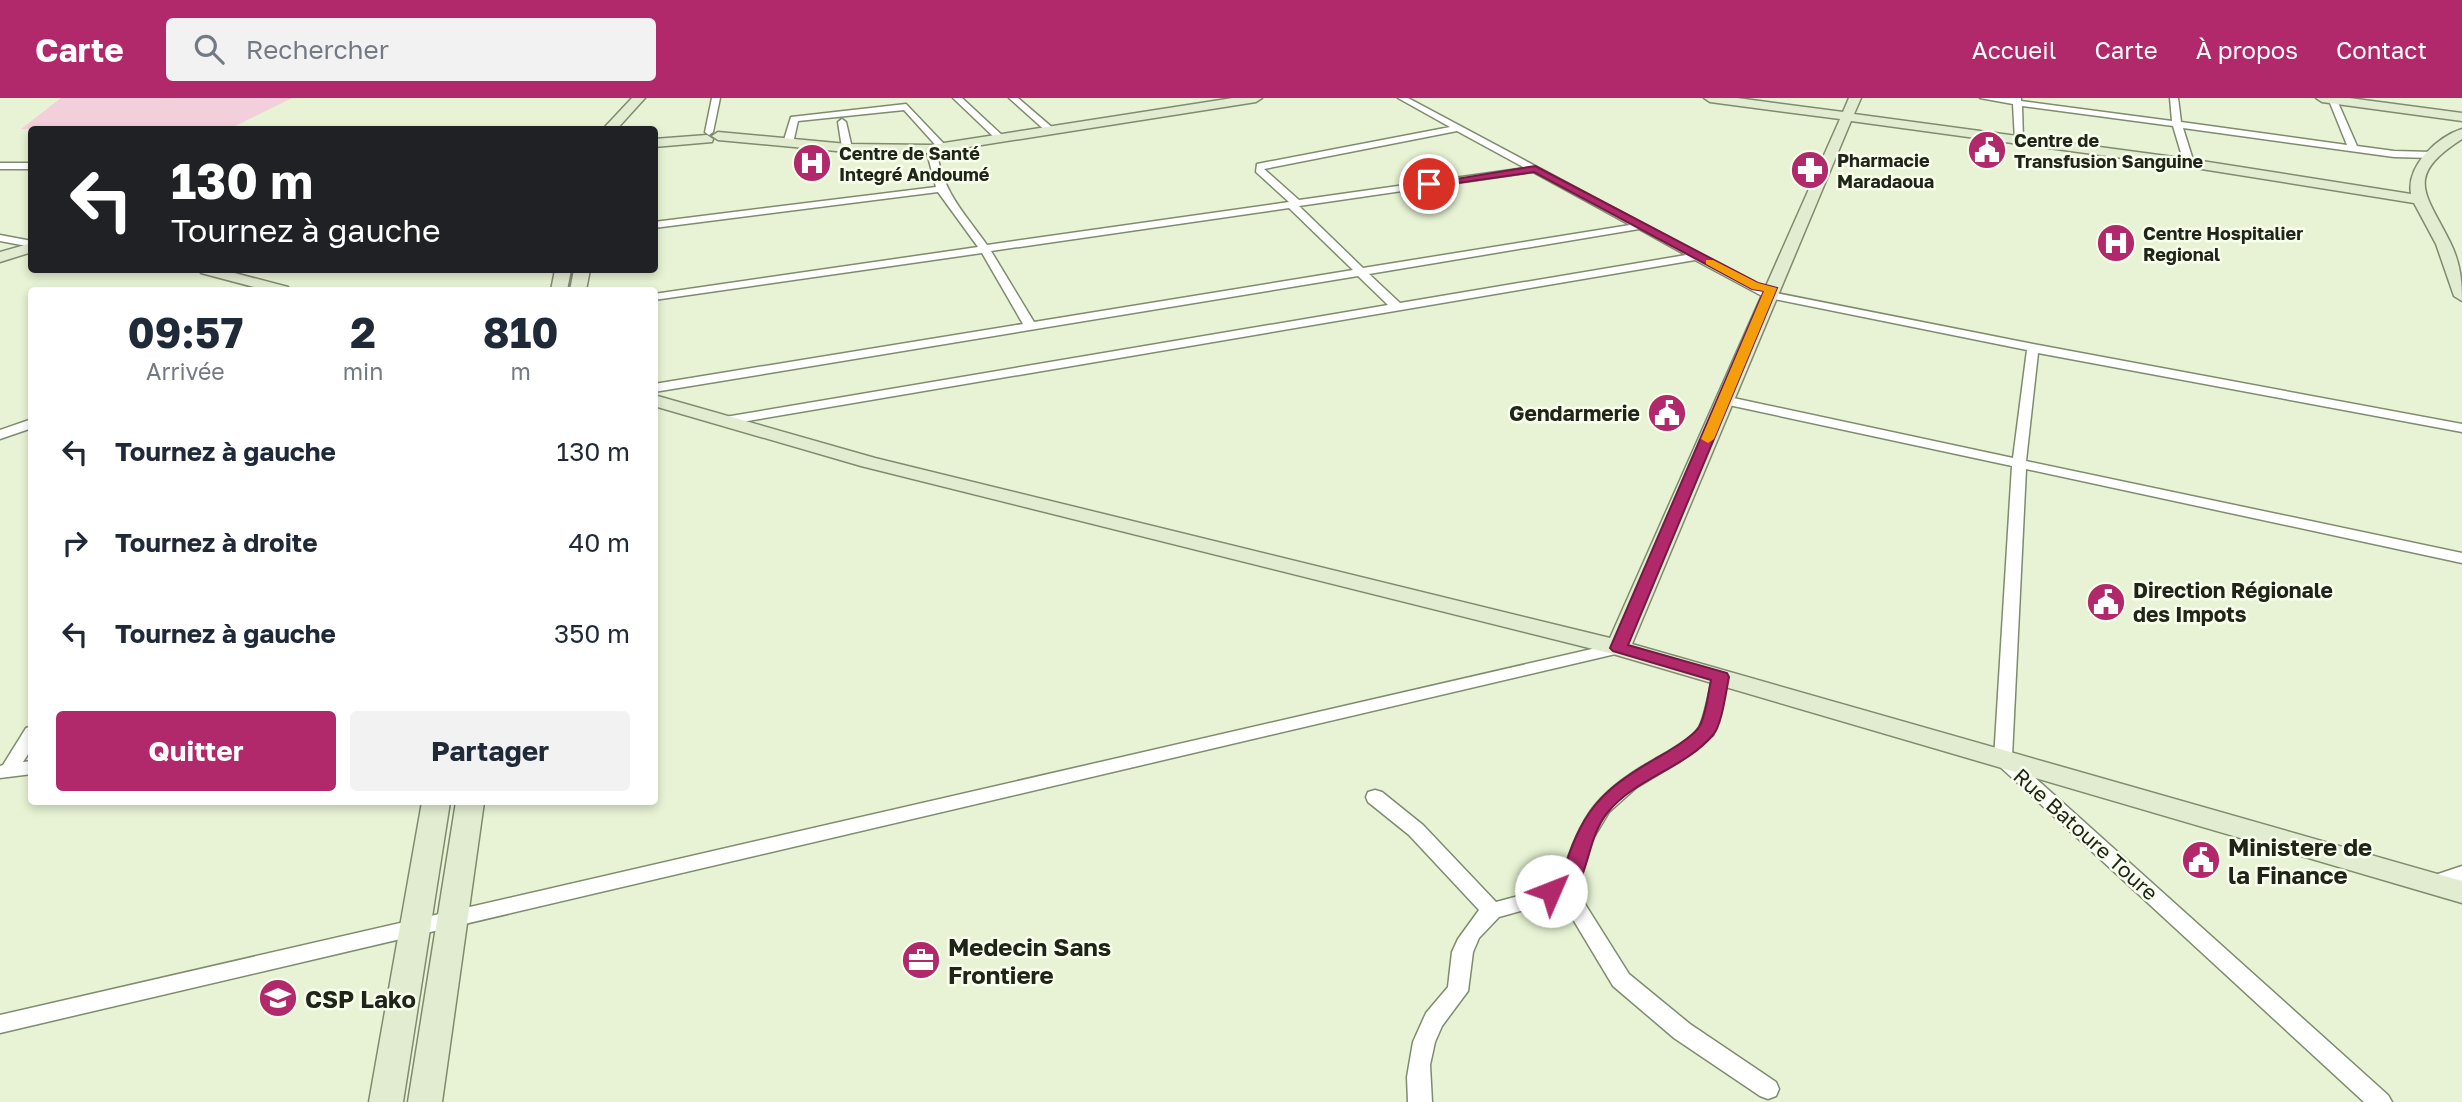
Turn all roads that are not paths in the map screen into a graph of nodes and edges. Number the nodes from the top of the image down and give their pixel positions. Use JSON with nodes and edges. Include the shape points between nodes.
{"nodes":[{"id":1,"x":639,"y":98,"type":"edge"},
{"id":2,"x":716,"y":98,"type":"edge"},
{"id":3,"x":957,"y":98,"type":"edge"},
{"id":4,"x":1013,"y":98,"type":"edge"},
{"id":5,"x":1256,"y":98,"type":"edge"},
{"id":6,"x":1402,"y":98,"type":"edge"},
{"id":7,"x":1710,"y":98,"type":"edge"},
{"id":8,"x":1855,"y":98,"type":"edge"},
{"id":9,"x":1984,"y":98,"type":"edge"},
{"id":10,"x":2161,"y":98,"type":"edge"},
{"id":11,"x":2329,"y":98,"type":"edge"},
{"id":12,"x":2174,"y":99,"type":"edge"},
{"id":13,"x":2016,"y":100,"type":"edge"},
{"id":14,"x":2462,"y":117,"type":"edge"},
{"id":15,"x":1847,"y":118,"type":"junction"},
{"id":16,"x":842,"y":122,"type":"dead end"},
{"id":17,"x":2177,"y":124,"type":"junction"},
{"id":18,"x":613,"y":126,"type":"edge"},
{"id":19,"x":1459,"y":128,"type":"junction"},
{"id":20,"x":1051,"y":131,"type":"junction"},
{"id":21,"x":2462,"y":134,"type":"edge"},
{"id":22,"x":709,"y":136,"type":"junction"},
{"id":23,"x":1000,"y":138,"type":"junction"},
{"id":24,"x":2019,"y":141,"type":"junction"},
{"id":25,"x":658,"y":143,"type":"edge"},
{"id":26,"x":789,"y":143,"type":"junction"},
{"id":27,"x":847,"y":148,"type":"junction"},
{"id":28,"x":937,"y":148,"type":"junction"},
{"id":29,"x":2353,"y":148,"type":"junction"},
{"id":30,"x":2432,"y":155,"type":"junction"},
{"id":31,"x":2189,"y":163,"type":"junction"},
{"id":32,"x":0,"y":166,"type":"edge"},
{"id":33,"x":28,"y":166,"type":"edge"},
{"id":34,"x":1535,"y":169,"type":"junction"},
{"id":35,"x":939,"y":189,"type":"junction"},
{"id":36,"x":2420,"y":200,"type":"junction"},
{"id":37,"x":1294,"y":204,"type":"junction"},
{"id":38,"x":658,"y":224,"type":"edge"},
{"id":39,"x":1642,"y":226,"type":"junction"},
{"id":40,"x":0,"y":238,"type":"edge"},
{"id":41,"x":28,"y":244,"type":"edge"},
{"id":42,"x":28,"y":246,"type":"edge"},
{"id":43,"x":985,"y":249,"type":"junction"},
{"id":44,"x":2455,"y":255,"type":"edge"},
{"id":45,"x":1698,"y":256,"type":"junction"},
{"id":46,"x":0,"y":257,"type":"edge"},
{"id":47,"x":1361,"y":272,"type":"junction"},
{"id":48,"x":218,"y":273,"type":"edge"},
{"id":49,"x":271,"y":287,"type":"edge"},
{"id":50,"x":1765,"y":290,"type":"junction"},
{"id":51,"x":658,"y":296,"type":"edge"},
{"id":52,"x":2462,"y":296,"type":"edge"},
{"id":53,"x":1397,"y":307,"type":"junction"},
{"id":54,"x":1030,"y":325,"type":"junction"},
{"id":55,"x":2033,"y":348,"type":"junction"},
{"id":56,"x":658,"y":387,"type":"edge"},
{"id":57,"x":1724,"y":400,"type":"junction"},
{"id":58,"x":658,"y":401,"type":"edge"},
{"id":59,"x":2359,"y":405,"type":"junction"},
{"id":60,"x":724,"y":421,"type":"junction"},
{"id":61,"x":2462,"y":421,"type":"edge"},
{"id":62,"x":28,"y":426,"type":"edge"},
{"id":63,"x":2462,"y":428,"type":"edge"},
{"id":64,"x":0,"y":435,"type":"edge"},
{"id":65,"x":2019,"y":463,"type":"junction"},
{"id":66,"x":2462,"y":558,"type":"edge"},
{"id":67,"x":1618,"y":648,"type":"junction"},
{"id":68,"x":1721,"y":677,"type":"junction"},
{"id":69,"x":28,"y":738,"type":"edge"},
{"id":70,"x":2003,"y":759,"type":"junction"},
{"id":71,"x":28,"y":767,"type":"edge"},
{"id":72,"x":5,"y":772,"type":"edge"},
{"id":73,"x":1375,"y":797,"type":"dead end"},
{"id":74,"x":436,"y":805,"type":"edge"},
{"id":75,"x":470,"y":805,"type":"edge"},
{"id":76,"x":2462,"y":874,"type":"edge"},
{"id":77,"x":1570,"y":881,"type":"junction"},
{"id":78,"x":2433,"y":883,"type":"junction"},
{"id":79,"x":2462,"y":892,"type":"edge"},
{"id":80,"x":1492,"y":911,"type":"junction"},
{"id":81,"x":453,"y":918,"type":"junction"},
{"id":82,"x":416,"y":927,"type":"junction"},
{"id":83,"x":0,"y":1024,"type":"edge"},
{"id":84,"x":1768,"y":1089,"type":"dead end"},
{"id":85,"x":386,"y":1102,"type":"edge"},
{"id":86,"x":425,"y":1102,"type":"edge"},
{"id":87,"x":1420,"y":1102,"type":"edge"},
{"id":88,"x":2380,"y":1102,"type":"edge"}],
"edges":[{"from":1,"to":18,"type":"street"},
{"from":2,"to":22,"type":"street"},
{"from":3,"to":23,"type":"street"},
{"from":4,"to":20,"type":"street"},
{"from":5,"to":20,"type":"street"},
{"from":6,"to":19,"type":"street"},
{"from":7,"to":15,"type":"street"},
{"from":8,"to":15,"type":"street"},
{"from":9,"to":13,"type":"street"},
{"from":10,"to":12,"type":"street"},
{"from":11,"to":14,"type":"street"},
{"from":11,"to":29,"type":"street"},
{"from":12,"to":17,"type":"street"},
{"from":13,"to":17,"type":"street"},
{"from":13,"to":24,"type":"street"},
{"from":15,"to":24,"type":"street"},
{"from":15,"to":50,"type":"street"},
{"from":16,"to":27,"type":"street"},
{"from":17,"to":29,"type":"street"},
{"from":17,"to":31,"type":"street"},
{"from":19,"to":34,"type":"street"},
{"from":19,"to":37,"type":"street","via":[[1260,166]]},
{"from":20,"to":23,"type":"street"},
{"from":21,"to":30,"type":"main road"},
{"from":22,"to":25,"type":"street"},
{"from":22,"to":26,"type":"street"},
{"from":23,"to":28,"type":"street"},
{"from":24,"to":31,"type":"street"},
{"from":26,"to":27,"type":"street"},
{"from":26,"to":28,"type":"street","via":[[794,118],[906,107]]},
{"from":27,"to":28,"type":"street"},
{"from":28,"to":35,"type":"street","via":[[933,170]]},
{"from":29,"to":30,"type":"street"},
{"from":30,"to":36,"type":"main road","via":[[2418,176]]},
{"from":31,"to":36,"type":"street"},
{"from":32,"to":33,"type":"street"},
{"from":34,"to":37,"type":"street"},
{"from":34,"to":39,"type":"street"},
{"from":35,"to":38,"type":"street"},
{"from":35,"to":43,"type":"street"},
{"from":36,"to":44,"type":"main road"},
{"from":37,"to":43,"type":"street"},
{"from":37,"to":47,"type":"street"},
{"from":39,"to":45,"type":"street"},
{"from":39,"to":47,"type":"street"},
{"from":40,"to":41,"type":"street"},
{"from":42,"to":46,"type":"main road"},
{"from":43,"to":51,"type":"street"},
{"from":43,"to":54,"type":"street"},
{"from":44,"to":52,"type":"main road","via":[[2450,268]]},
{"from":45,"to":50,"type":"street"},
{"from":45,"to":53,"type":"street"},
{"from":47,"to":53,"type":"street"},
{"from":47,"to":54,"type":"street"},
{"from":48,"to":49,"type":"main road"},
{"from":50,"to":55,"type":"street"},
{"from":50,"to":57,"type":"street"},
{"from":50,"to":59,"type":"street"},
{"from":53,"to":60,"type":"street"},
{"from":54,"to":56,"type":"street"},
{"from":55,"to":59,"type":"street"},
{"from":55,"to":65,"type":"street","name":"Rue Batoure Toure"},
{"from":57,"to":65,"type":"street"},
{"from":57,"to":67,"type":"street"},
{"from":58,"to":60,"type":"street"},
{"from":59,"to":61,"type":"street"},
{"from":59,"to":63,"type":"street"},
{"from":60,"to":67,"type":"street","via":[[868,462]]},
{"from":62,"to":64,"type":"street"},
{"from":65,"to":66,"type":"street"},
{"from":65,"to":70,"type":"street","name":"Rue Batoure Toure"},
{"from":67,"to":68,"type":"street"},
{"from":67,"to":81,"type":"street"},
{"from":68,"to":70,"type":"street"},
{"from":68,"to":77,"type":"street","via":[[1707,731],[1630,782],[1602,807],[1583,839]]},
{"from":69,"to":72,"type":"street"},
{"from":70,"to":78,"type":"street"},
{"from":70,"to":88,"type":"street","name":"Rue Batoure Toure"},
{"from":71,"to":72,"type":"street"},
{"from":73,"to":80,"type":"street","via":[[1416,830]]},
{"from":74,"to":82,"type":"street"},
{"from":75,"to":81,"type":"street"},
{"from":76,"to":78,"type":"street"},
{"from":77,"to":80,"type":"street","via":[[1531,900]]},
{"from":77,"to":84,"type":"street","via":[[1575,905],[1621,981],[1682,1031]]},
{"from":78,"to":79,"type":"street"},
{"from":80,"to":87,"type":"street","via":[[1472,929],[1462,951],[1458,989],[1426,1035],[1416,1081]]},
{"from":81,"to":82,"type":"street"},
{"from":81,"to":86,"type":"street"},
{"from":82,"to":83,"type":"street"},
{"from":82,"to":85,"type":"street"}]}
